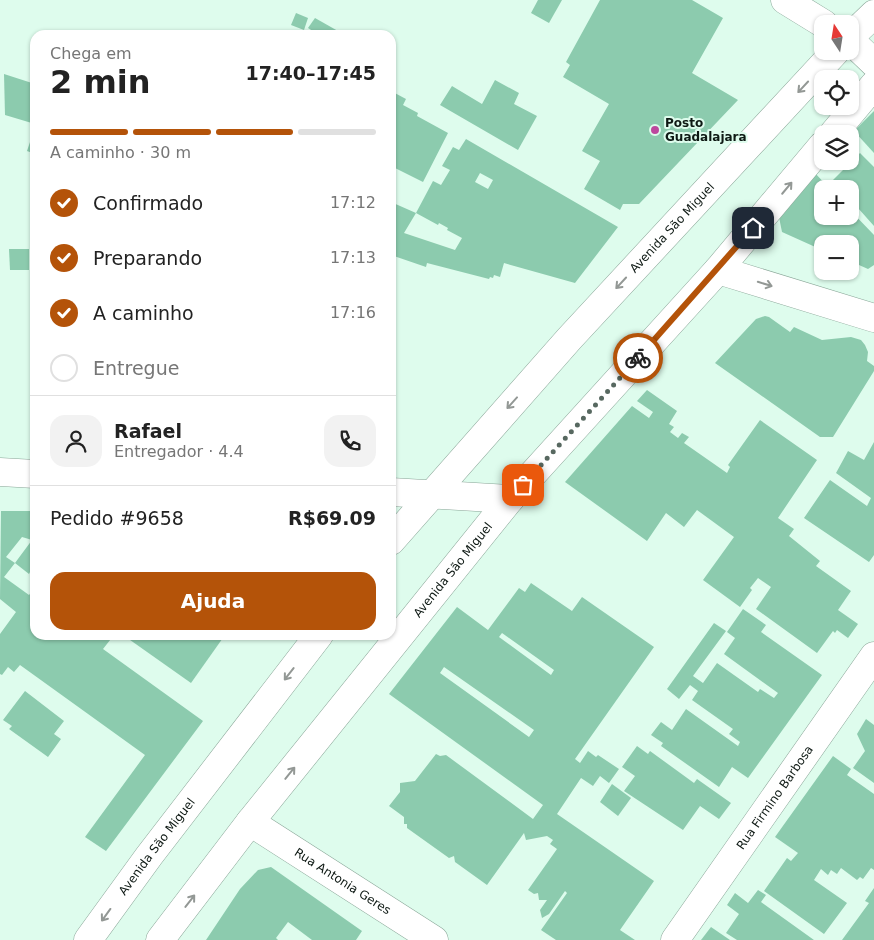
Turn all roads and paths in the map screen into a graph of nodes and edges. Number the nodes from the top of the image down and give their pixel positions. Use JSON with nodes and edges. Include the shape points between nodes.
{"nodes":[{"id":1,"x":785,"y":0,"type":"edge"},
{"id":2,"x":874,"y":14,"type":"edge"},
{"id":3,"x":814,"y":18,"type":"edge"},
{"id":4,"x":859,"y":29,"type":"edge"},
{"id":5,"x":859,"y":47,"type":"edge"},
{"id":6,"x":828,"y":60,"type":"edge"},
{"id":7,"x":874,"y":63,"type":"edge"},
{"id":8,"x":874,"y":85,"type":"edge"},
{"id":9,"x":841,"y":125,"type":"edge"},
{"id":10,"x":814,"y":156,"type":"edge"},
{"id":11,"x":718,"y":270,"type":"junction"},
{"id":12,"x":874,"y":318,"type":"edge"},
{"id":13,"x":0,"y":472,"type":"edge"},
{"id":14,"x":30,"y":474,"type":"edge"},
{"id":15,"x":396,"y":492,"type":"edge"},
{"id":16,"x":432,"y":493,"type":"junction"},
{"id":17,"x":510,"y":499,"type":"junction"},
{"id":18,"x":396,"y":535,"type":"edge"},
{"id":19,"x":315,"y":640,"type":"edge"},
{"id":20,"x":874,"y":656,"type":"edge"},
{"id":21,"x":250,"y":822,"type":"junction"},
{"id":22,"x":88,"y":940,"type":"edge"},
{"id":23,"x":160,"y":940,"type":"edge"},
{"id":24,"x":434,"y":940,"type":"edge"},
{"id":25,"x":675,"y":940,"type":"edge"}],
"edges":[{"from":1,"to":3,"type":"main road"},
{"from":2,"to":4,"type":"main road"},
{"from":5,"to":7,"type":"main road"},
{"from":6,"to":16,"type":"main road","name":"Avenida São Miguel","one_way":true,"via":[[569,339]]},
{"from":8,"to":9,"type":"main road"},
{"from":11,"to":10,"type":"main road","name":"Avenida São Miguel","one_way":true},
{"from":11,"to":12,"type":"main road","one_way":true},
{"from":11,"to":17,"type":"main road","name":"Avenida São Miguel"},
{"from":13,"to":14,"type":"main road"},
{"from":15,"to":16,"type":"main road"},
{"from":16,"to":17,"type":"main road"},
{"from":16,"to":18,"type":"main road","name":"Avenida São Miguel"},
{"from":21,"to":17,"type":"main road","name":"Avenida São Miguel","one_way":true},
{"from":19,"to":22,"type":"main road","name":"Avenida São Miguel","one_way":true},
{"from":20,"to":25,"type":"main road","name":"Rua Firmino Barbosa"},
{"from":23,"to":21,"type":"main road","name":"Avenida São Miguel","one_way":true},
{"from":21,"to":24,"type":"main road","name":"Rua Antonia Geres"}]}
